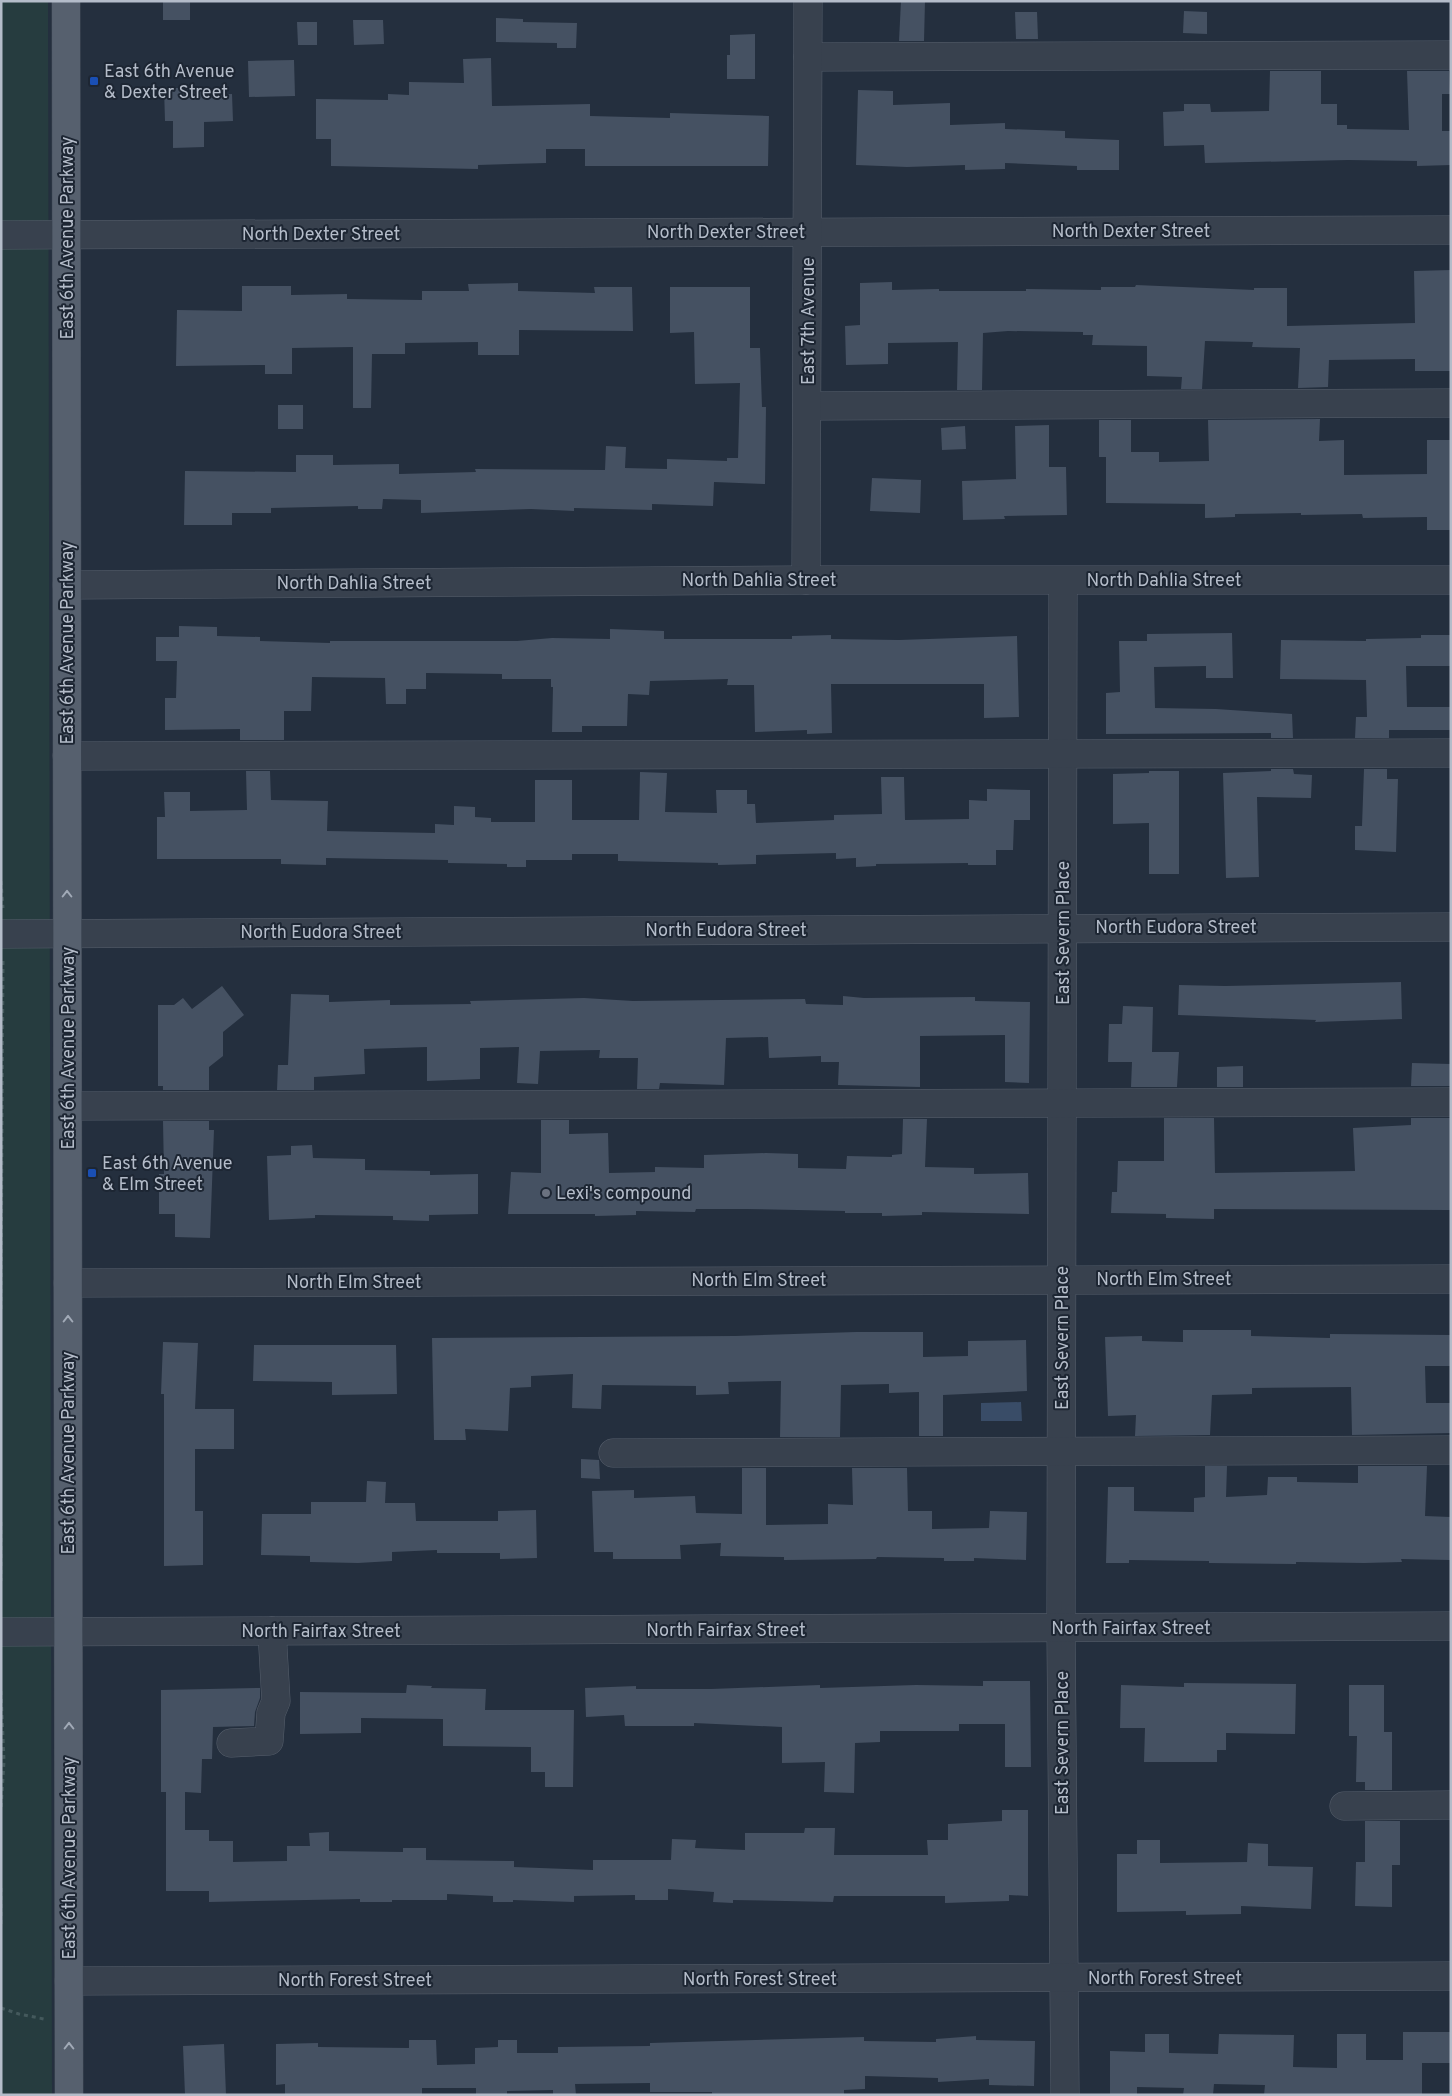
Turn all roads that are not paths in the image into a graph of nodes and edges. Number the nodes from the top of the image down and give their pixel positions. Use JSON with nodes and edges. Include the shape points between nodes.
{"nodes":[{"id":1,"x":66,"y":1,"type":"edge"},
{"id":2,"x":808,"y":1,"type":"edge"},
{"id":3,"x":1451,"y":55,"type":"edge"},
{"id":4,"x":808,"y":57,"type":"junction"},
{"id":5,"x":1451,"y":230,"type":"edge"},
{"id":6,"x":808,"y":232,"type":"junction"},
{"id":7,"x":67,"y":234,"type":"junction"},
{"id":8,"x":1,"y":235,"type":"edge"},
{"id":9,"x":1451,"y":403,"type":"edge"},
{"id":10,"x":807,"y":406,"type":"junction"},
{"id":11,"x":806,"y":580,"type":"junction"},
{"id":12,"x":1063,"y":580,"type":"junction"},
{"id":13,"x":1451,"y":580,"type":"edge"},
{"id":14,"x":67,"y":585,"type":"junction"},
{"id":15,"x":1063,"y":753,"type":"junction"},
{"id":16,"x":1451,"y":753,"type":"edge"},
{"id":17,"x":67,"y":756,"type":"junction"},
{"id":18,"x":1451,"y":927,"type":"edge"},
{"id":19,"x":1062,"y":928,"type":"junction"},
{"id":20,"x":2,"y":934,"type":"edge"},
{"id":21,"x":67,"y":934,"type":"junction"},
{"id":22,"x":1451,"y":1102,"type":"edge"},
{"id":23,"x":1062,"y":1103,"type":"junction"},
{"id":24,"x":68,"y":1106,"type":"junction"},
{"id":25,"x":1062,"y":1279,"type":"junction"},
{"id":26,"x":1451,"y":1279,"type":"edge"},
{"id":27,"x":68,"y":1283,"type":"junction"},
{"id":28,"x":1061,"y":1450,"type":"junction"},
{"id":29,"x":1451,"y":1450,"type":"edge"},
{"id":30,"x":612,"y":1452,"type":"dead end"},
{"id":31,"x":1451,"y":1626,"type":"edge"},
{"id":32,"x":1061,"y":1629,"type":"junction"},
{"id":33,"x":272,"y":1631,"type":"junction"},
{"id":34,"x":1,"y":1632,"type":"edge"},
{"id":35,"x":69,"y":1632,"type":"junction"},
{"id":36,"x":231,"y":1743,"type":"dead end"},
{"id":37,"x":1451,"y":1805,"type":"edge"},
{"id":38,"x":1344,"y":1806,"type":"dead end"},
{"id":39,"x":1451,"y":1976,"type":"edge"},
{"id":40,"x":1063,"y":1979,"type":"junction"},
{"id":41,"x":69,"y":1981,"type":"junction"},
{"id":42,"x":69,"y":2095,"type":"edge"},
{"id":43,"x":1065,"y":2095,"type":"edge"}],
"edges":[{"from":1,"to":7,"type":"main road","name":"East 6th Avenue Parkway"},
{"from":2,"to":4,"type":"street","name":"East 7th Avenue"},
{"from":3,"to":4,"type":"street"},
{"from":4,"to":6,"type":"street","name":"East 7th Avenue"},
{"from":5,"to":6,"type":"street","name":"North Dexter Street"},
{"from":6,"to":7,"type":"street","name":"North Dexter Street"},
{"from":6,"to":10,"type":"street","name":"East 7th Avenue"},
{"from":7,"to":8,"type":"street","name":"North Dexter Street"},
{"from":7,"to":14,"type":"main road","name":"East 6th Avenue Parkway"},
{"from":9,"to":10,"type":"street"},
{"from":10,"to":11,"type":"street","name":"East 7th Avenue"},
{"from":11,"to":12,"type":"street","name":"North Dahlia Street"},
{"from":11,"to":14,"type":"street","name":"North Dahlia Street"},
{"from":12,"to":13,"type":"street","name":"North Dahlia Street"},
{"from":12,"to":15,"type":"street","name":"East Severn Place"},
{"from":14,"to":17,"type":"main road","name":"East 6th Avenue Parkway"},
{"from":15,"to":16,"type":"street"},
{"from":15,"to":17,"type":"street"},
{"from":15,"to":19,"type":"street","name":"East Severn Place"},
{"from":21,"to":17,"type":"main road","name":"East 6th Avenue Parkway","one_way":true},
{"from":18,"to":19,"type":"street","name":"North Eudora Street"},
{"from":19,"to":21,"type":"street","name":"North Eudora Street"},
{"from":19,"to":23,"type":"street","name":"East Severn Place"},
{"from":20,"to":21,"type":"street","name":"North Eudora Street"},
{"from":21,"to":24,"type":"main road","name":"East 6th Avenue Parkway"},
{"from":22,"to":23,"type":"street"},
{"from":23,"to":24,"type":"street"},
{"from":23,"to":25,"type":"street","name":"East Severn Place"},
{"from":24,"to":27,"type":"main road","name":"East 6th Avenue Parkway"},
{"from":25,"to":26,"type":"street","name":"North Elm Street"},
{"from":25,"to":27,"type":"street","name":"North Elm Street"},
{"from":25,"to":28,"type":"street","name":"East Severn Place"},
{"from":35,"to":27,"type":"main road","name":"East 6th Avenue Parkway","one_way":true},
{"from":28,"to":29,"type":"street"},
{"from":28,"to":30,"type":"street"},
{"from":28,"to":32,"type":"street","name":"East Severn Place"},
{"from":31,"to":32,"type":"street","name":"North Fairfax Street"},
{"from":32,"to":33,"type":"street","name":"North Fairfax Street"},
{"from":32,"to":40,"type":"street","name":"East Severn Place"},
{"from":33,"to":35,"type":"street","name":"North Fairfax Street"},
{"from":33,"to":36,"type":"street","via":[[276,1701],[271,1713],[269,1741]]},
{"from":34,"to":35,"type":"street","name":"North Fairfax Street"},
{"from":41,"to":35,"type":"main road","name":"East 6th Avenue Parkway","one_way":true},
{"from":37,"to":38,"type":"street"},
{"from":39,"to":40,"type":"street","name":"North Forest Street"},
{"from":40,"to":41,"type":"street","name":"North Forest Street"},
{"from":40,"to":43,"type":"street","name":"East Severn Place"},
{"from":42,"to":41,"type":"main road","name":"East 6th Avenue Parkway","one_way":true}]}
